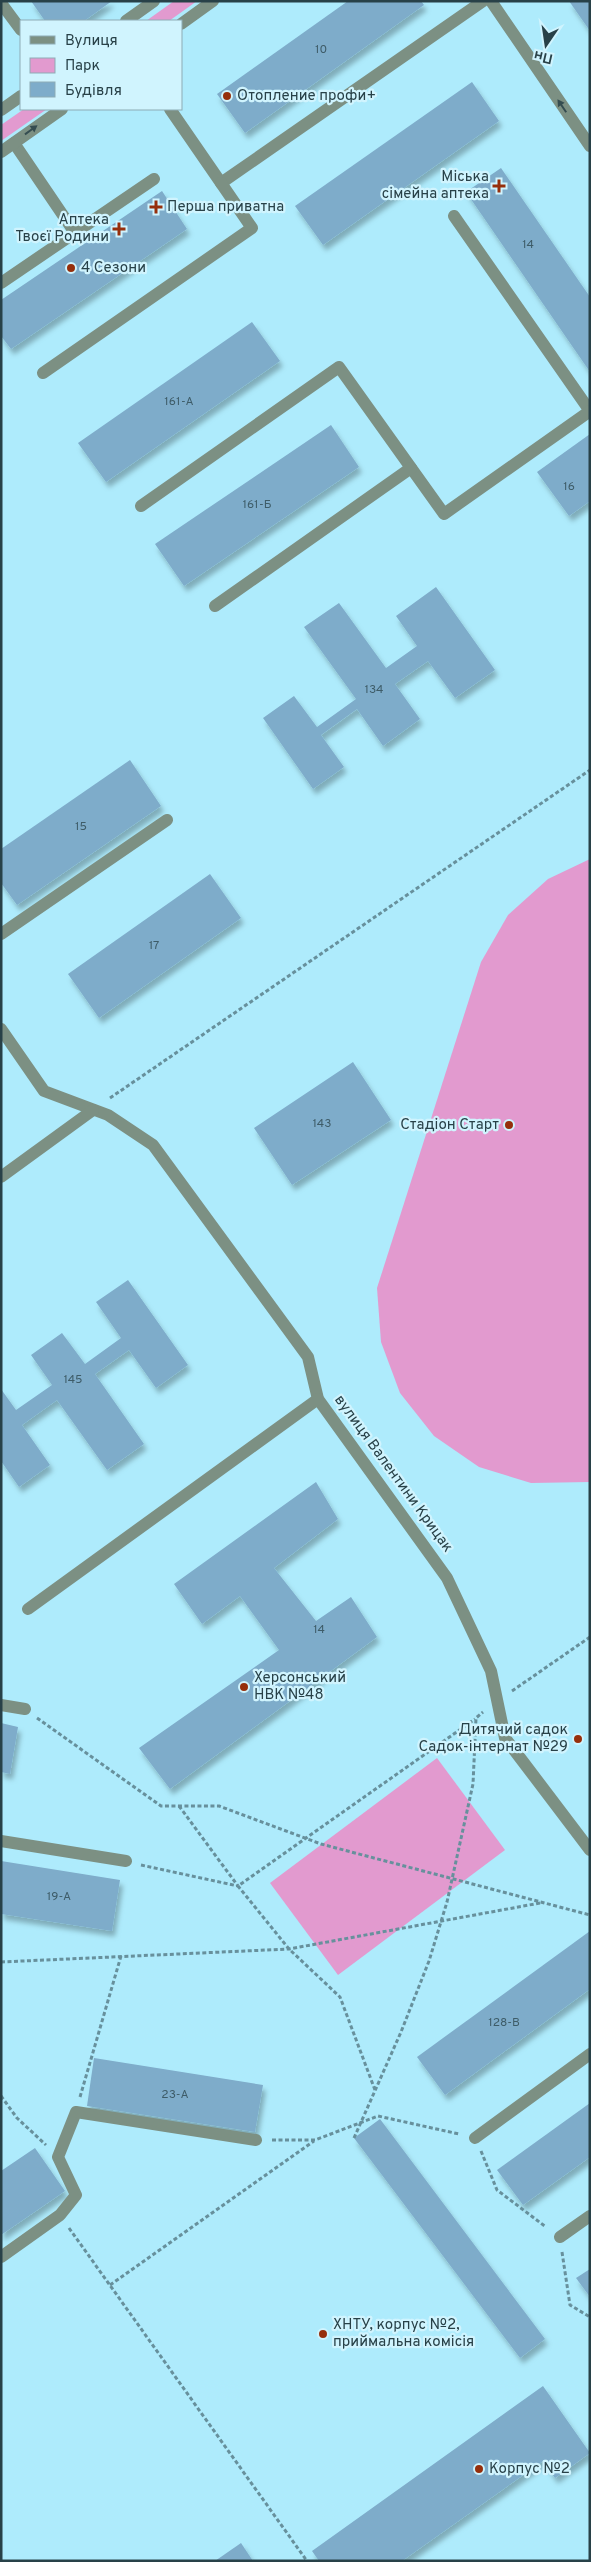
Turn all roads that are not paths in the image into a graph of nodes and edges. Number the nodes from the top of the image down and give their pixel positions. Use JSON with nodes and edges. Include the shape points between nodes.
{"nodes":[{"id":1,"x":154,"y":1,"type":"edge"},
{"id":2,"x":212,"y":1,"type":"edge"},
{"id":3,"x":483,"y":1,"type":"edge"},
{"id":4,"x":491,"y":1,"type":"edge"},
{"id":5,"x":1,"y":3,"type":"edge"},
{"id":6,"x":127,"y":20,"type":"edge"},
{"id":7,"x":182,"y":23,"type":"edge"},
{"id":8,"x":20,"y":29,"type":"edge"},
{"id":9,"x":20,"y":97,"type":"edge"},
{"id":10,"x":1,"y":110,"type":"edge"},
{"id":11,"x":61,"y":110,"type":"edge"},
{"id":12,"x":171,"y":110,"type":"edge"},
{"id":13,"x":14,"y":143,"type":"junction"},
{"id":14,"x":590,"y":146,"type":"edge"},
{"id":15,"x":1,"y":152,"type":"edge"},
{"id":16,"x":154,"y":179,"type":"dead end"},
{"id":17,"x":221,"y":183,"type":"junction"},
{"id":18,"x":454,"y":216,"type":"dead end"},
{"id":19,"x":75,"y":233,"type":"junction"},
{"id":20,"x":1,"y":283,"type":"edge"},
{"id":21,"x":44,"y":373,"type":"dead end"},
{"id":22,"x":590,"y":411,"type":"edge"},
{"id":23,"x":411,"y":468,"type":"junction"},
{"id":24,"x":141,"y":506,"type":"dead end"},
{"id":25,"x":215,"y":606,"type":"dead end"},
{"id":26,"x":167,"y":820,"type":"dead end"},
{"id":27,"x":1,"y":934,"type":"edge"},
{"id":28,"x":1,"y":1029,"type":"edge"},
{"id":29,"x":93,"y":1110,"type":"junction"},
{"id":30,"x":1,"y":1177,"type":"edge"},
{"id":31,"x":318,"y":1399,"type":"junction"},
{"id":32,"x":28,"y":1609,"type":"dead end"},
{"id":33,"x":1,"y":1705,"type":"edge"},
{"id":34,"x":25,"y":1709,"type":"road end"},
{"id":35,"x":1,"y":1841,"type":"edge"},
{"id":36,"x":590,"y":1850,"type":"edge"},
{"id":37,"x":126,"y":1861,"type":"road end"},
{"id":38,"x":590,"y":2054,"type":"edge"},
{"id":39,"x":476,"y":2138,"type":"road end"},
{"id":40,"x":256,"y":2140,"type":"road end"},
{"id":41,"x":590,"y":2216,"type":"edge"},
{"id":42,"x":560,"y":2238,"type":"road end"},
{"id":43,"x":1,"y":2257,"type":"edge"}],
"edges":[{"from":1,"to":6,"type":"street"},
{"from":2,"to":7,"type":"street"},
{"from":3,"to":17,"type":"street"},
{"from":14,"to":4,"type":"street","one_way":true},
{"from":5,"to":8,"type":"street"},
{"from":9,"to":10,"type":"street"},
{"from":13,"to":11,"type":"street","one_way":true},
{"from":12,"to":17,"type":"street"},
{"from":13,"to":15,"type":"street"},
{"from":13,"to":19,"type":"street"},
{"from":16,"to":19,"type":"street"},
{"from":17,"to":21,"type":"street","via":[[252,228]]},
{"from":18,"to":22,"type":"street"},
{"from":19,"to":20,"type":"street"},
{"from":22,"to":23,"type":"street","via":[[444,514]]},
{"from":23,"to":24,"type":"street","via":[[339,367]]},
{"from":23,"to":25,"type":"street"},
{"from":26,"to":27,"type":"street"},
{"from":28,"to":29,"type":"street","name":"вулиця Валентини Крицак","via":[[44,1091]]},
{"from":29,"to":30,"type":"street"},
{"from":29,"to":31,"type":"street","name":"вулиця Валентини Крицак","via":[[152,1145],[308,1357]]},
{"from":31,"to":32,"type":"street"},
{"from":31,"to":36,"type":"street","name":"вулиця Валентини Крицак","via":[[448,1578],[491,1671],[505,1738]]},
{"from":33,"to":34,"type":"street"},
{"from":35,"to":37,"type":"street"},
{"from":38,"to":39,"type":"street"},
{"from":40,"to":43,"type":"street","via":[[76,2112],[58,2157],[76,2195],[60,2215]]},
{"from":41,"to":42,"type":"street"}]}
